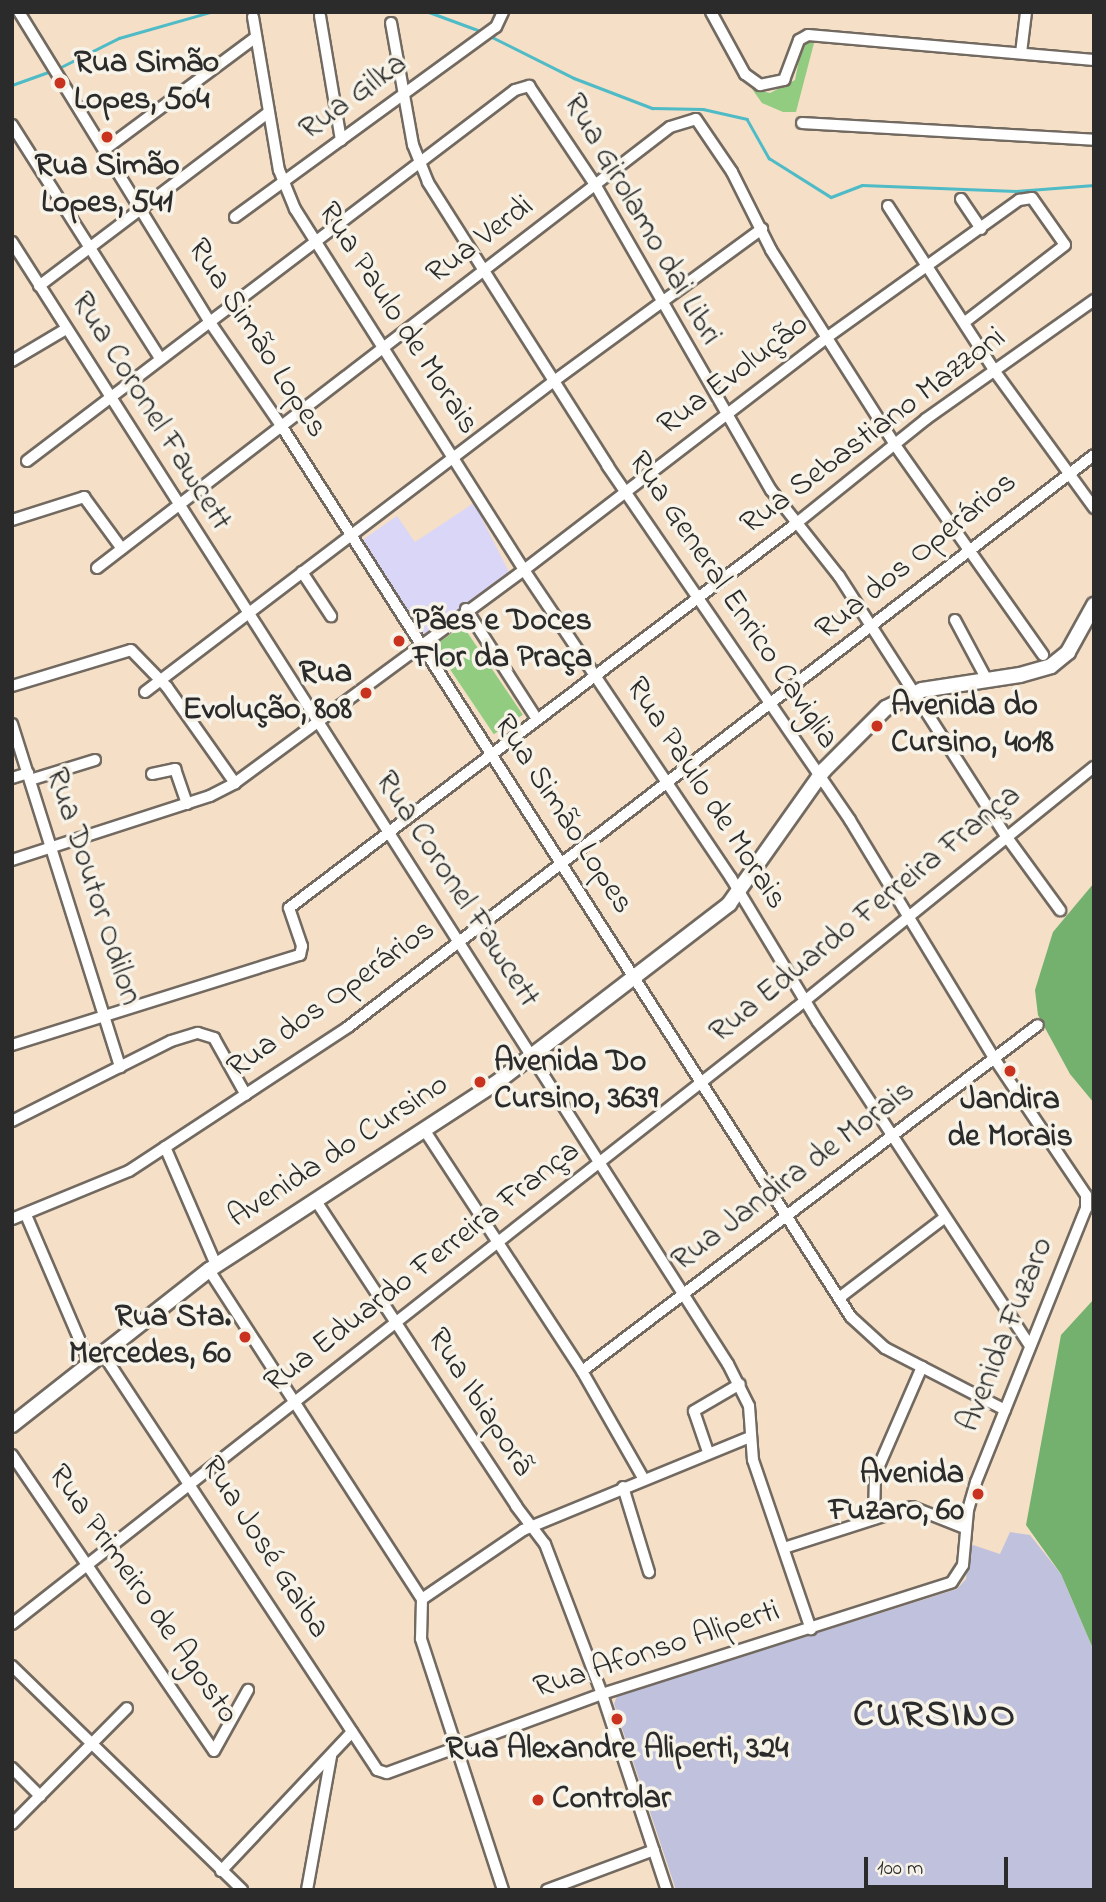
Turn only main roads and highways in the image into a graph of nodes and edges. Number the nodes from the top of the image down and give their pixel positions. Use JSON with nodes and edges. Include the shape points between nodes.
{"nodes":[{"id":1,"x":1094,"y":605,"type":"edge"},
{"id":2,"x":12,"y":1426,"type":"edge"}],
"edges":[{"from":1,"to":2,"type":"main road","name":"Avenida do Cursino","via":[[1063,658],[1034,672],[915,692],[873,719],[818,778],[740,894],[425,1130],[212,1268],[86,1367],[76,1370]]}]}
